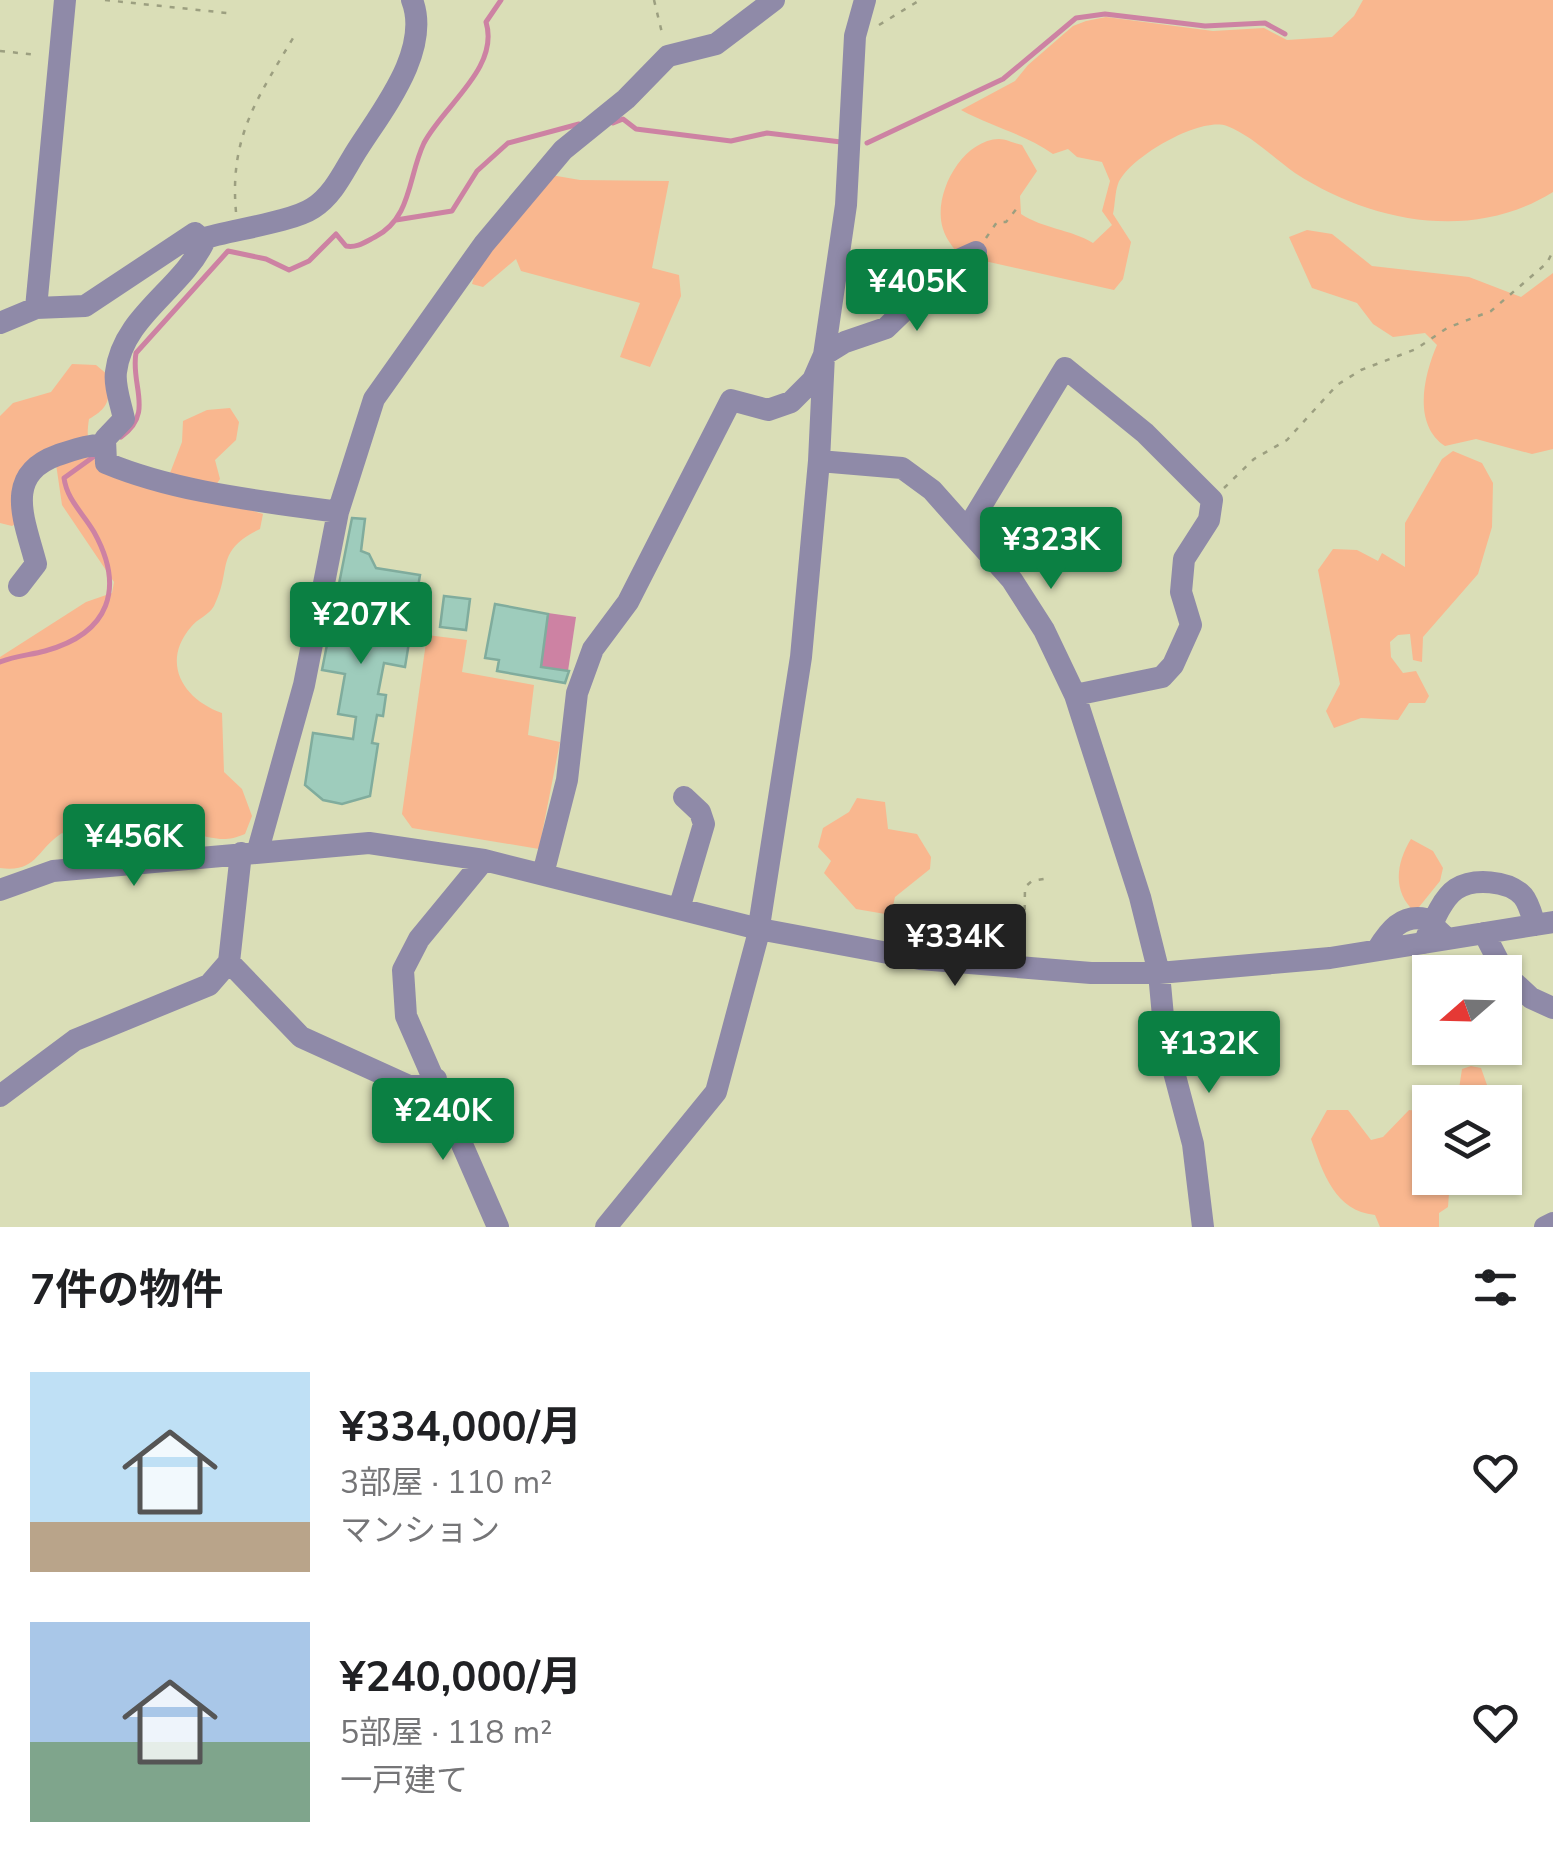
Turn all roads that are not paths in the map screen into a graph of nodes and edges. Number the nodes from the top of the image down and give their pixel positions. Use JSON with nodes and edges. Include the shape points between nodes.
{"nodes":[{"id":1,"x":65,"y":0,"type":"edge"},
{"id":2,"x":412,"y":0,"type":"edge"},
{"id":3,"x":774,"y":0,"type":"edge"},
{"id":4,"x":865,"y":0,"type":"edge"},
{"id":5,"x":202,"y":239,"type":"junction"},
{"id":6,"x":976,"y":252,"type":"road end"},
{"id":7,"x":36,"y":308,"type":"junction"},
{"id":8,"x":0,"y":323,"type":"edge"},
{"id":9,"x":824,"y":355,"type":"junction"},
{"id":10,"x":106,"y":445,"type":"junction"},
{"id":11,"x":819,"y":461,"type":"junction"},
{"id":12,"x":338,"y":512,"type":"junction"},
{"id":13,"x":967,"y":529,"type":"junction"},
{"id":14,"x":20,"y":586,"type":"dead end"},
{"id":15,"x":1076,"y":695,"type":"junction"},
{"id":16,"x":684,"y":798,"type":"dead end"},
{"id":17,"x":250,"y":852,"type":"junction"},
{"id":18,"x":484,"y":860,"type":"junction"},
{"id":19,"x":543,"y":874,"type":"junction"},
{"id":20,"x":0,"y":890,"type":"edge"},
{"id":21,"x":679,"y":909,"type":"junction"},
{"id":22,"x":1544,"y":923,"type":"edge"},
{"id":23,"x":759,"y":929,"type":"junction"},
{"id":24,"x":1484,"y":933,"type":"junction"},
{"id":25,"x":1434,"y":935,"type":"junction"},
{"id":26,"x":1495,"y":955,"type":"edge"},
{"id":27,"x":229,"y":962,"type":"junction"},
{"id":28,"x":1159,"y":973,"type":"junction"},
{"id":29,"x":1522,"y":990,"type":"edge"},
{"id":30,"x":1553,"y":1008,"type":"edge"},
{"id":31,"x":436,"y":1079,"type":"junction"},
{"id":32,"x":0,"y":1096,"type":"edge"},
{"id":33,"x":1553,"y":1222,"type":"edge"},
{"id":34,"x":498,"y":1227,"type":"edge"},
{"id":35,"x":606,"y":1227,"type":"edge"},
{"id":36,"x":1203,"y":1227,"type":"edge"},
{"id":37,"x":1545,"y":1227,"type":"edge"}],
"edges":[{"from":1,"to":7,"type":"street"},
{"from":2,"to":5,"type":"street","via":[[418,15],[397,90],[328,198],[308,212]]},
{"from":3,"to":12,"type":"street","via":[[716,44],[668,56],[563,150],[484,244],[374,399]]},
{"from":4,"to":9,"type":"street","via":[[855,36],[846,204]]},
{"from":5,"to":7,"type":"street","via":[[195,233],[85,306]]},
{"from":5,"to":10,"type":"street","via":[[170,289],[124,336],[115,375],[124,418]]},
{"from":6,"to":9,"type":"street","via":[[936,270],[886,328]]},
{"from":7,"to":8,"type":"street"},
{"from":9,"to":11,"type":"street"},
{"from":9,"to":19,"type":"street","via":[[792,402],[768,410],[732,400],[628,602],[593,649],[577,693],[567,780]]},
{"from":10,"to":12,"type":"street","via":[[106,463],[132,474]]},
{"from":10,"to":14,"type":"street","via":[[43,461],[26,476],[20,507],[36,564]]},
{"from":11,"to":13,"type":"street","via":[[902,468]]},
{"from":11,"to":23,"type":"street","via":[[801,657]]},
{"from":12,"to":17,"type":"street","via":[[304,685]]},
{"from":13,"to":15,"type":"street","via":[[1012,580]]},
{"from":13,"to":15,"type":"street","via":[[1065,368],[1146,433],[1212,500],[1209,520],[1184,559],[1190,625],[1173,665],[1162,677]]},
{"from":15,"to":28,"type":"street"},
{"from":16,"to":21,"type":"street","via":[[704,824]]},
{"from":17,"to":18,"type":"street","via":[[369,842]]},
{"from":17,"to":20,"type":"street","via":[[53,870]]},
{"from":17,"to":27,"type":"street"},
{"from":18,"to":19,"type":"street"},
{"from":18,"to":31,"type":"street","via":[[402,970],[406,1016]]},
{"from":19,"to":21,"type":"street"},
{"from":21,"to":23,"type":"street"},
{"from":22,"to":24,"type":"street"},
{"from":22,"to":25,"type":"street","via":[[1511,888],[1484,882],[1453,890]]},
{"from":23,"to":28,"type":"street","via":[[920,960]]},
{"from":23,"to":35,"type":"street","via":[[716,1092]]},
{"from":24,"to":25,"type":"street"},
{"from":24,"to":26,"type":"street"},
{"from":25,"to":28,"type":"street","via":[[1330,958]]},
{"from":27,"to":31,"type":"street","via":[[301,1037],[409,1086]]},
{"from":27,"to":32,"type":"street","via":[[209,985],[75,1040]]},
{"from":28,"to":36,"type":"street","via":[[1165,1038],[1193,1144]]},
{"from":29,"to":30,"type":"street"},
{"from":31,"to":34,"type":"street"},
{"from":33,"to":37,"type":"street"}]}
